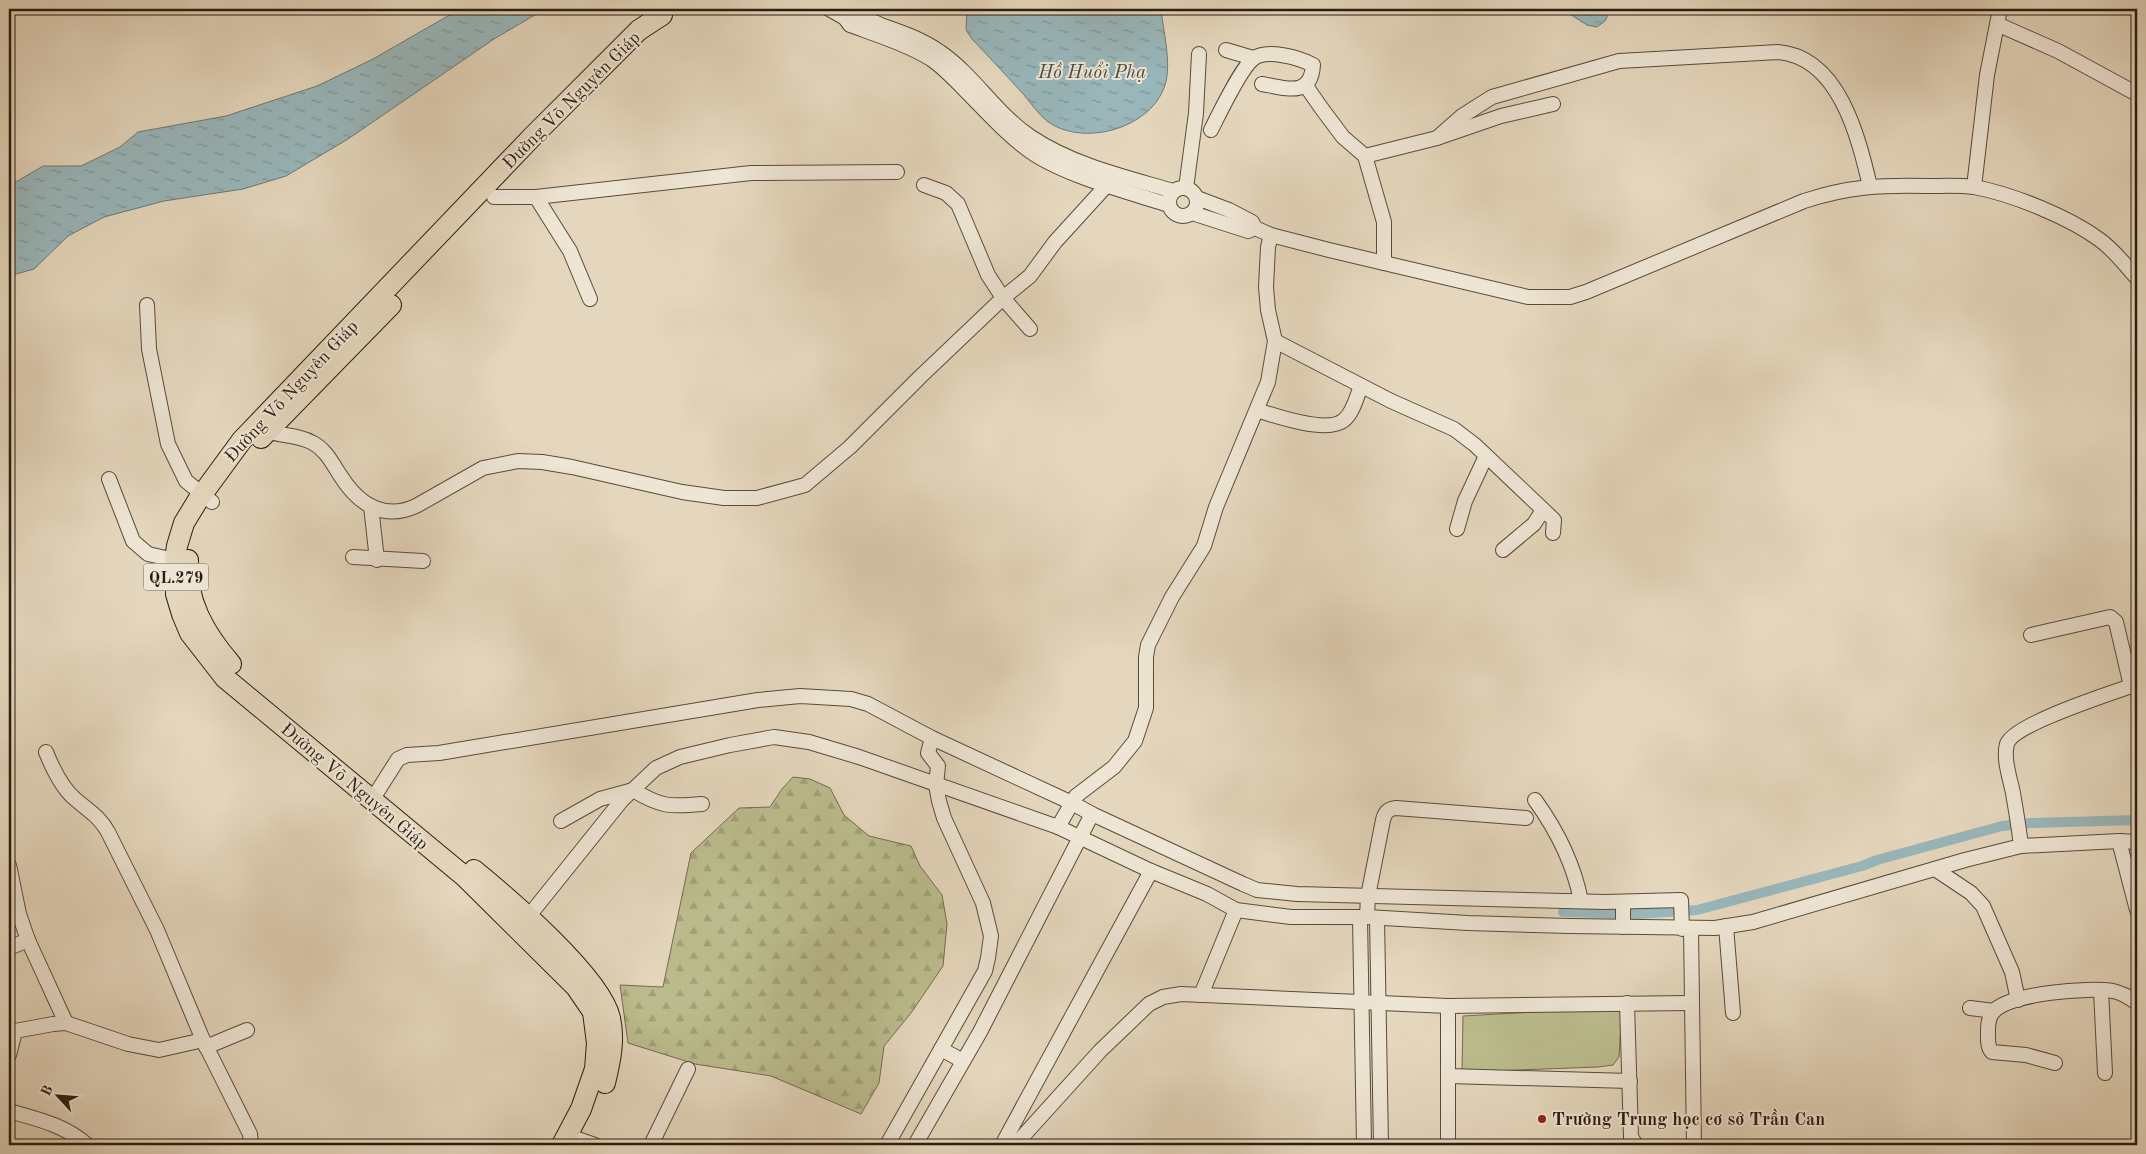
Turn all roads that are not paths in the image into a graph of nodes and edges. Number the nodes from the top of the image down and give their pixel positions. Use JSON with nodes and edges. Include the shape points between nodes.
{"nodes":[{"id":1,"x":828,"y":9,"type":"edge"},
{"id":2,"x":2000,"y":9,"type":"edge"},
{"id":3,"x":665,"y":12,"type":"edge"},
{"id":4,"x":845,"y":18,"type":"junction"},
{"id":5,"x":1997,"y":24,"type":"junction"},
{"id":6,"x":1226,"y":50,"type":"dead end"},
{"id":7,"x":1199,"y":54,"type":"dead end"},
{"id":8,"x":1253,"y":58,"type":"junction"},
{"id":9,"x":1262,"y":84,"type":"dead end"},
{"id":10,"x":1306,"y":86,"type":"junction"},
{"id":11,"x":2137,"y":94,"type":"edge"},
{"id":12,"x":1553,"y":104,"type":"dead end"},
{"id":13,"x":1211,"y":130,"type":"dead end"},
{"id":14,"x":1437,"y":138,"type":"junction"},
{"id":15,"x":1365,"y":156,"type":"junction"},
{"id":16,"x":897,"y":172,"type":"dead end"},
{"id":17,"x":924,"y":185,"type":"dead end"},
{"id":18,"x":1107,"y":185,"type":"junction"},
{"id":19,"x":1870,"y":186,"type":"junction"},
{"id":20,"x":498,"y":187,"type":"junction"},
{"id":21,"x":1974,"y":187,"type":"junction"},
{"id":22,"x":1176,"y":195,"type":"junction"},
{"id":23,"x":536,"y":197,"type":"junction"},
{"id":24,"x":1197,"y":198,"type":"junction"},
{"id":25,"x":1192,"y":212,"type":"junction"},
{"id":26,"x":1254,"y":228,"type":"junction"},
{"id":27,"x":1271,"y":235,"type":"junction"},
{"id":28,"x":1384,"y":263,"type":"junction"},
{"id":29,"x":2137,"y":278,"type":"edge"},
{"id":30,"x":1004,"y":298,"type":"junction"},
{"id":31,"x":590,"y":299,"type":"dead end"},
{"id":32,"x":147,"y":305,"type":"dead end"},
{"id":33,"x":1030,"y":329,"type":"dead end"},
{"id":34,"x":1275,"y":341,"type":"junction"},
{"id":35,"x":1361,"y":386,"type":"junction"},
{"id":36,"x":1258,"y":410,"type":"junction"},
{"id":37,"x":260,"y":429,"type":"junction"},
{"id":38,"x":1486,"y":456,"type":"junction"},
{"id":39,"x":109,"y":479,"type":"dead end"},
{"id":40,"x":207,"y":498,"type":"junction"},
{"id":41,"x":371,"y":506,"type":"junction"},
{"id":42,"x":1543,"y":510,"type":"junction"},
{"id":43,"x":1457,"y":529,"type":"dead end"},
{"id":44,"x":1553,"y":533,"type":"dead end"},
{"id":45,"x":1503,"y":550,"type":"dead end"},
{"id":46,"x":353,"y":557,"type":"dead end"},
{"id":47,"x":175,"y":560,"type":"junction"},
{"id":48,"x":377,"y":560,"type":"junction"},
{"id":49,"x":423,"y":562,"type":"dead end"},
{"id":50,"x":2031,"y":635,"type":"dead end"},
{"id":51,"x":2134,"y":685,"type":"edge"},
{"id":52,"x":932,"y":738,"type":"junction"},
{"id":53,"x":46,"y":752,"type":"dead end"},
{"id":54,"x":936,"y":785,"type":"junction"},
{"id":55,"x":633,"y":790,"type":"junction"},
{"id":56,"x":375,"y":795,"type":"junction"},
{"id":57,"x":1535,"y":800,"type":"dead end"},
{"id":58,"x":1072,"y":803,"type":"junction"},
{"id":59,"x":702,"y":804,"type":"dead end"},
{"id":60,"x":1092,"y":814,"type":"junction"},
{"id":61,"x":1526,"y":818,"type":"dead end"},
{"id":62,"x":561,"y":821,"type":"dead end"},
{"id":63,"x":1058,"y":827,"type":"junction"},
{"id":64,"x":1080,"y":838,"type":"junction"},
{"id":65,"x":2118,"y":841,"type":"junction"},
{"id":66,"x":2137,"y":842,"type":"edge"},
{"id":67,"x":2021,"y":846,"type":"junction"},
{"id":68,"x":1934,"y":869,"type":"junction"},
{"id":69,"x":1151,"y":871,"type":"junction"},
{"id":70,"x":10,"y":875,"type":"edge"},
{"id":71,"x":2134,"y":887,"type":"edge"},
{"id":72,"x":1368,"y":896,"type":"junction"},
{"id":73,"x":1581,"y":901,"type":"junction"},
{"id":74,"x":1236,"y":910,"type":"junction"},
{"id":75,"x":2137,"y":910,"type":"edge"},
{"id":76,"x":1623,"y":913,"type":"junction"},
{"id":77,"x":528,"y":917,"type":"junction"},
{"id":78,"x":1368,"y":918,"type":"junction"},
{"id":79,"x":1726,"y":926,"type":"junction"},
{"id":80,"x":1687,"y":929,"type":"junction"},
{"id":81,"x":28,"y":940,"type":"junction"},
{"id":82,"x":9,"y":948,"type":"edge"},
{"id":83,"x":2101,"y":990,"type":"junction"},
{"id":84,"x":1201,"y":995,"type":"junction"},
{"id":85,"x":2018,"y":1000,"type":"junction"},
{"id":86,"x":1363,"y":1002,"type":"junction"},
{"id":87,"x":1379,"y":1003,"type":"junction"},
{"id":88,"x":1690,"y":1003,"type":"junction"},
{"id":89,"x":1628,"y":1004,"type":"junction"},
{"id":90,"x":2137,"y":1004,"type":"edge"},
{"id":91,"x":1448,"y":1006,"type":"junction"},
{"id":92,"x":1970,"y":1008,"type":"dead end"},
{"id":93,"x":1994,"y":1011,"type":"junction"},
{"id":94,"x":1733,"y":1013,"type":"dead end"},
{"id":95,"x":66,"y":1023,"type":"junction"},
{"id":96,"x":12,"y":1030,"type":"edge"},
{"id":97,"x":248,"y":1030,"type":"dead end"},
{"id":98,"x":205,"y":1044,"type":"junction"},
{"id":99,"x":9,"y":1054,"type":"edge"},
{"id":100,"x":950,"y":1055,"type":"junction"},
{"id":101,"x":2055,"y":1063,"type":"dead end"},
{"id":102,"x":688,"y":1069,"type":"dead end"},
{"id":103,"x":2105,"y":1073,"type":"dead end"},
{"id":104,"x":1448,"y":1076,"type":"junction"},
{"id":105,"x":1630,"y":1081,"type":"junction"},
{"id":106,"x":9,"y":1111,"type":"edge"},
{"id":107,"x":577,"y":1144,"type":"edge"},
{"id":108,"x":86,"y":1145,"type":"edge"},
{"id":109,"x":251,"y":1145,"type":"edge"},
{"id":110,"x":651,"y":1145,"type":"edge"},
{"id":111,"x":887,"y":1145,"type":"edge"},
{"id":112,"x":915,"y":1145,"type":"edge"},
{"id":113,"x":1002,"y":1145,"type":"edge"},
{"id":114,"x":1015,"y":1145,"type":"edge"},
{"id":115,"x":1364,"y":1145,"type":"edge"},
{"id":116,"x":1381,"y":1145,"type":"edge"},
{"id":117,"x":1446,"y":1145,"type":"edge"},
{"id":118,"x":1636,"y":1145,"type":"edge"},
{"id":119,"x":1694,"y":1145,"type":"edge"}],
"edges":[{"from":1,"to":4,"type":"street"},
{"from":2,"to":5,"type":"street"},
{"from":3,"to":20,"type":"highway","name":"Đường Võ Nguyên Giáp","number":"QL.279","via":[[648,36]]},
{"from":4,"to":18,"type":"street","via":[[850,25],[931,59],[1032,153]]},
{"from":4,"to":22,"type":"street","via":[[852,15],[877,23],[940,52],[1018,127],[1057,152]]},
{"from":5,"to":11,"type":"street","via":[[2058,51]]},
{"from":5,"to":21,"type":"street","via":[[1987,75]]},
{"from":6,"to":8,"type":"street"},
{"from":7,"to":22,"type":"street","via":[[1196,113]]},
{"from":8,"to":10,"type":"street","via":[[1287,56],[1314,65],[1313,75]]},
{"from":8,"to":13,"type":"street"},
{"from":9,"to":10,"type":"street","via":[[1298,89]]},
{"from":10,"to":15,"type":"street","via":[[1344,136]]},
{"from":12,"to":14,"type":"street","via":[[1501,116]]},
{"from":14,"to":15,"type":"street"},
{"from":14,"to":19,"type":"street","via":[[1462,116],[1492,98],[1619,60],[1790,53],[1806,59],[1821,73],[1844,106],[1853,121]]},
{"from":15,"to":28,"type":"street","via":[[1384,222]]},
{"from":16,"to":23,"type":"street","via":[[751,173]]},
{"from":17,"to":30,"type":"street","via":[[946,192],[958,204],[988,275]]},
{"from":18,"to":22,"type":"street"},
{"from":18,"to":30,"type":"street","via":[[1054,242],[1030,276]]},
{"from":19,"to":21,"type":"street"},
{"from":19,"to":28,"type":"street","via":[[1848,188],[1804,201],[1570,297],[1528,297]]},
{"from":20,"to":23,"type":"street"},
{"from":20,"to":37,"type":"highway","name":"Đường Võ Nguyên Giáp","number":"QL.279"},
{"from":21,"to":29,"type":"street","via":[[2023,202],[2080,228],[2119,256]]},
{"from":22,"to":24,"type":"street","via":[[1191,190]]},
{"from":22,"to":25,"type":"street","via":[[1172,212],[1186,216]]},
{"from":23,"to":31,"type":"street","via":[[570,251]]},
{"from":24,"to":25,"type":"street"},
{"from":24,"to":26,"type":"street","via":[[1252,222]]},
{"from":25,"to":26,"type":"street","via":[[1248,230]]},
{"from":26,"to":27,"type":"street"},
{"from":27,"to":28,"type":"street"},
{"from":27,"to":34,"type":"street","via":[[1266,287]]},
{"from":30,"to":33,"type":"street"},
{"from":30,"to":41,"type":"street","via":[[850,447],[811,481],[796,489],[757,498],[724,498],[542,462],[518,461],[483,468],[407,510],[385,512]]},
{"from":32,"to":40,"type":"street","via":[[149,349],[168,444],[186,481]]},
{"from":34,"to":35,"type":"street"},
{"from":34,"to":36,"type":"street","via":[[1268,382]]},
{"from":35,"to":36,"type":"street","via":[[1350,411],[1338,423],[1298,423]]},
{"from":35,"to":38,"type":"street","via":[[1454,429]]},
{"from":36,"to":58,"type":"street","via":[[1216,507],[1204,546],[1172,597],[1148,645],[1146,708],[1140,730],[1114,767],[1082,790]]},
{"from":37,"to":40,"type":"highway","name":"Đường Võ Nguyên Giáp","number":"QL.279","via":[[247,453]]},
{"from":37,"to":41,"type":"street","via":[[313,442],[331,460],[350,490]]},
{"from":38,"to":42,"type":"street"},
{"from":38,"to":43,"type":"street","via":[[1465,501]]},
{"from":39,"to":47,"type":"street","via":[[133,541],[148,554]]},
{"from":40,"to":47,"type":"highway","name":"Đường Võ Nguyên Giáp","number":"QL.279","via":[[184,523]]},
{"from":40,"to":56,"type":"highway","name":"Đường Võ Nguyên Giáp","number":"QL.279","via":[[187,561],[194,610],[219,650],[238,672],[282,707]]},
{"from":41,"to":48,"type":"street"},
{"from":42,"to":44,"type":"street","via":[[1554,520]]},
{"from":42,"to":45,"type":"street","via":[[1534,524]]},
{"from":46,"to":48,"type":"street"},
{"from":47,"to":56,"type":"highway","name":"Đường Võ Nguyên Giáp","number":"QL.279","via":[[176,594],[182,614],[205,655],[225,678]]},
{"from":48,"to":49,"type":"street"},
{"from":50,"to":51,"type":"street","via":[[2110,617],[2116,622]]},
{"from":51,"to":67,"type":"street","via":[[2046,717],[2011,738],[2007,747],[2007,764]]},
{"from":52,"to":54,"type":"street","via":[[928,753],[938,766]]},
{"from":52,"to":56,"type":"street","via":[[868,704],[800,696],[439,753],[406,755],[398,759]]},
{"from":52,"to":58,"type":"street"},
{"from":53,"to":98,"type":"street","via":[[73,798],[102,820],[157,930]]},
{"from":54,"to":55,"type":"street","via":[[809,742],[774,738],[680,756],[656,768]]},
{"from":54,"to":63,"type":"street"},
{"from":54,"to":100,"type":"street","via":[[944,818],[983,903],[991,936],[985,971]]},
{"from":55,"to":59,"type":"street","via":[[661,805]]},
{"from":55,"to":62,"type":"street","via":[[600,799]]},
{"from":55,"to":77,"type":"street"},
{"from":56,"to":77,"type":"highway","name":"Đường Võ Nguyên Giáp","number":"QL.279"},
{"from":56,"to":107,"type":"highway","name":"Đường Võ Nguyên Giáp","number":"QL.279","via":[[464,876],[576,987],[593,1012],[597,1043],[595,1069],[581,1110]]},
{"from":57,"to":73,"type":"street","via":[[1565,854]]},
{"from":58,"to":60,"type":"street"},
{"from":58,"to":63,"type":"street"},
{"from":60,"to":64,"type":"street"},
{"from":60,"to":72,"type":"street","via":[[1257,890]]},
{"from":61,"to":72,"type":"street","via":[[1390,809],[1383,820]]},
{"from":63,"to":64,"type":"street"},
{"from":64,"to":69,"type":"street"},
{"from":64,"to":100,"type":"street"},
{"from":65,"to":66,"type":"street"},
{"from":65,"to":67,"type":"street"},
{"from":65,"to":71,"type":"street"},
{"from":67,"to":68,"type":"street"},
{"from":68,"to":79,"type":"street","via":[[1772,917]]},
{"from":68,"to":85,"type":"street","via":[[1971,893],[1983,906],[2012,972]]},
{"from":69,"to":74,"type":"street"},
{"from":69,"to":113,"type":"street"},
{"from":70,"to":81,"type":"street"},
{"from":71,"to":75,"type":"street"},
{"from":72,"to":73,"type":"street"},
{"from":72,"to":78,"type":"street"},
{"from":73,"to":76,"type":"street"},
{"from":74,"to":78,"type":"street","via":[[1291,917]]},
{"from":74,"to":84,"type":"street"},
{"from":76,"to":78,"type":"street","via":[[1478,924]]},
{"from":76,"to":80,"type":"street"},
{"from":76,"to":80,"type":"street","via":[[1681,907]]},
{"from":77,"to":107,"type":"highway","name":"Đường Võ Nguyên Giáp","number":"QL.279","via":[[576,966],[610,1017],[612,1044],[605,1080]]},
{"from":78,"to":86,"type":"street"},
{"from":78,"to":87,"type":"street"},
{"from":79,"to":80,"type":"street"},
{"from":79,"to":94,"type":"street"},
{"from":80,"to":88,"type":"street"},
{"from":81,"to":82,"type":"street"},
{"from":81,"to":95,"type":"street"},
{"from":83,"to":85,"type":"street","via":[[2048,993]]},
{"from":83,"to":90,"type":"street","via":[[2121,993]]},
{"from":83,"to":103,"type":"street"},
{"from":84,"to":86,"type":"street"},
{"from":84,"to":114,"type":"street","via":[[1163,996],[1148,1004],[1100,1051]]},
{"from":85,"to":93,"type":"street"},
{"from":86,"to":87,"type":"street"},
{"from":86,"to":115,"type":"street"},
{"from":87,"to":91,"type":"street"},
{"from":87,"to":116,"type":"street"},
{"from":88,"to":89,"type":"street"},
{"from":88,"to":119,"type":"street"},
{"from":89,"to":91,"type":"street"},
{"from":89,"to":105,"type":"street"},
{"from":91,"to":104,"type":"street"},
{"from":92,"to":93,"type":"street"},
{"from":93,"to":101,"type":"street","via":[[1988,1032],[1988,1047],[1992,1052],[2026,1055]]},
{"from":95,"to":96,"type":"street"},
{"from":95,"to":98,"type":"street","via":[[128,1044],[159,1050]]},
{"from":96,"to":99,"type":"street"},
{"from":97,"to":98,"type":"street"},
{"from":98,"to":109,"type":"street","via":[[250,1134]]},
{"from":100,"to":111,"type":"street"},
{"from":100,"to":112,"type":"street"},
{"from":102,"to":110,"type":"street"},
{"from":104,"to":105,"type":"street"},
{"from":104,"to":117,"type":"street"},
{"from":105,"to":118,"type":"street","via":[[1631,1136]]},
{"from":106,"to":108,"type":"street","via":[[61,1127]]}]}
